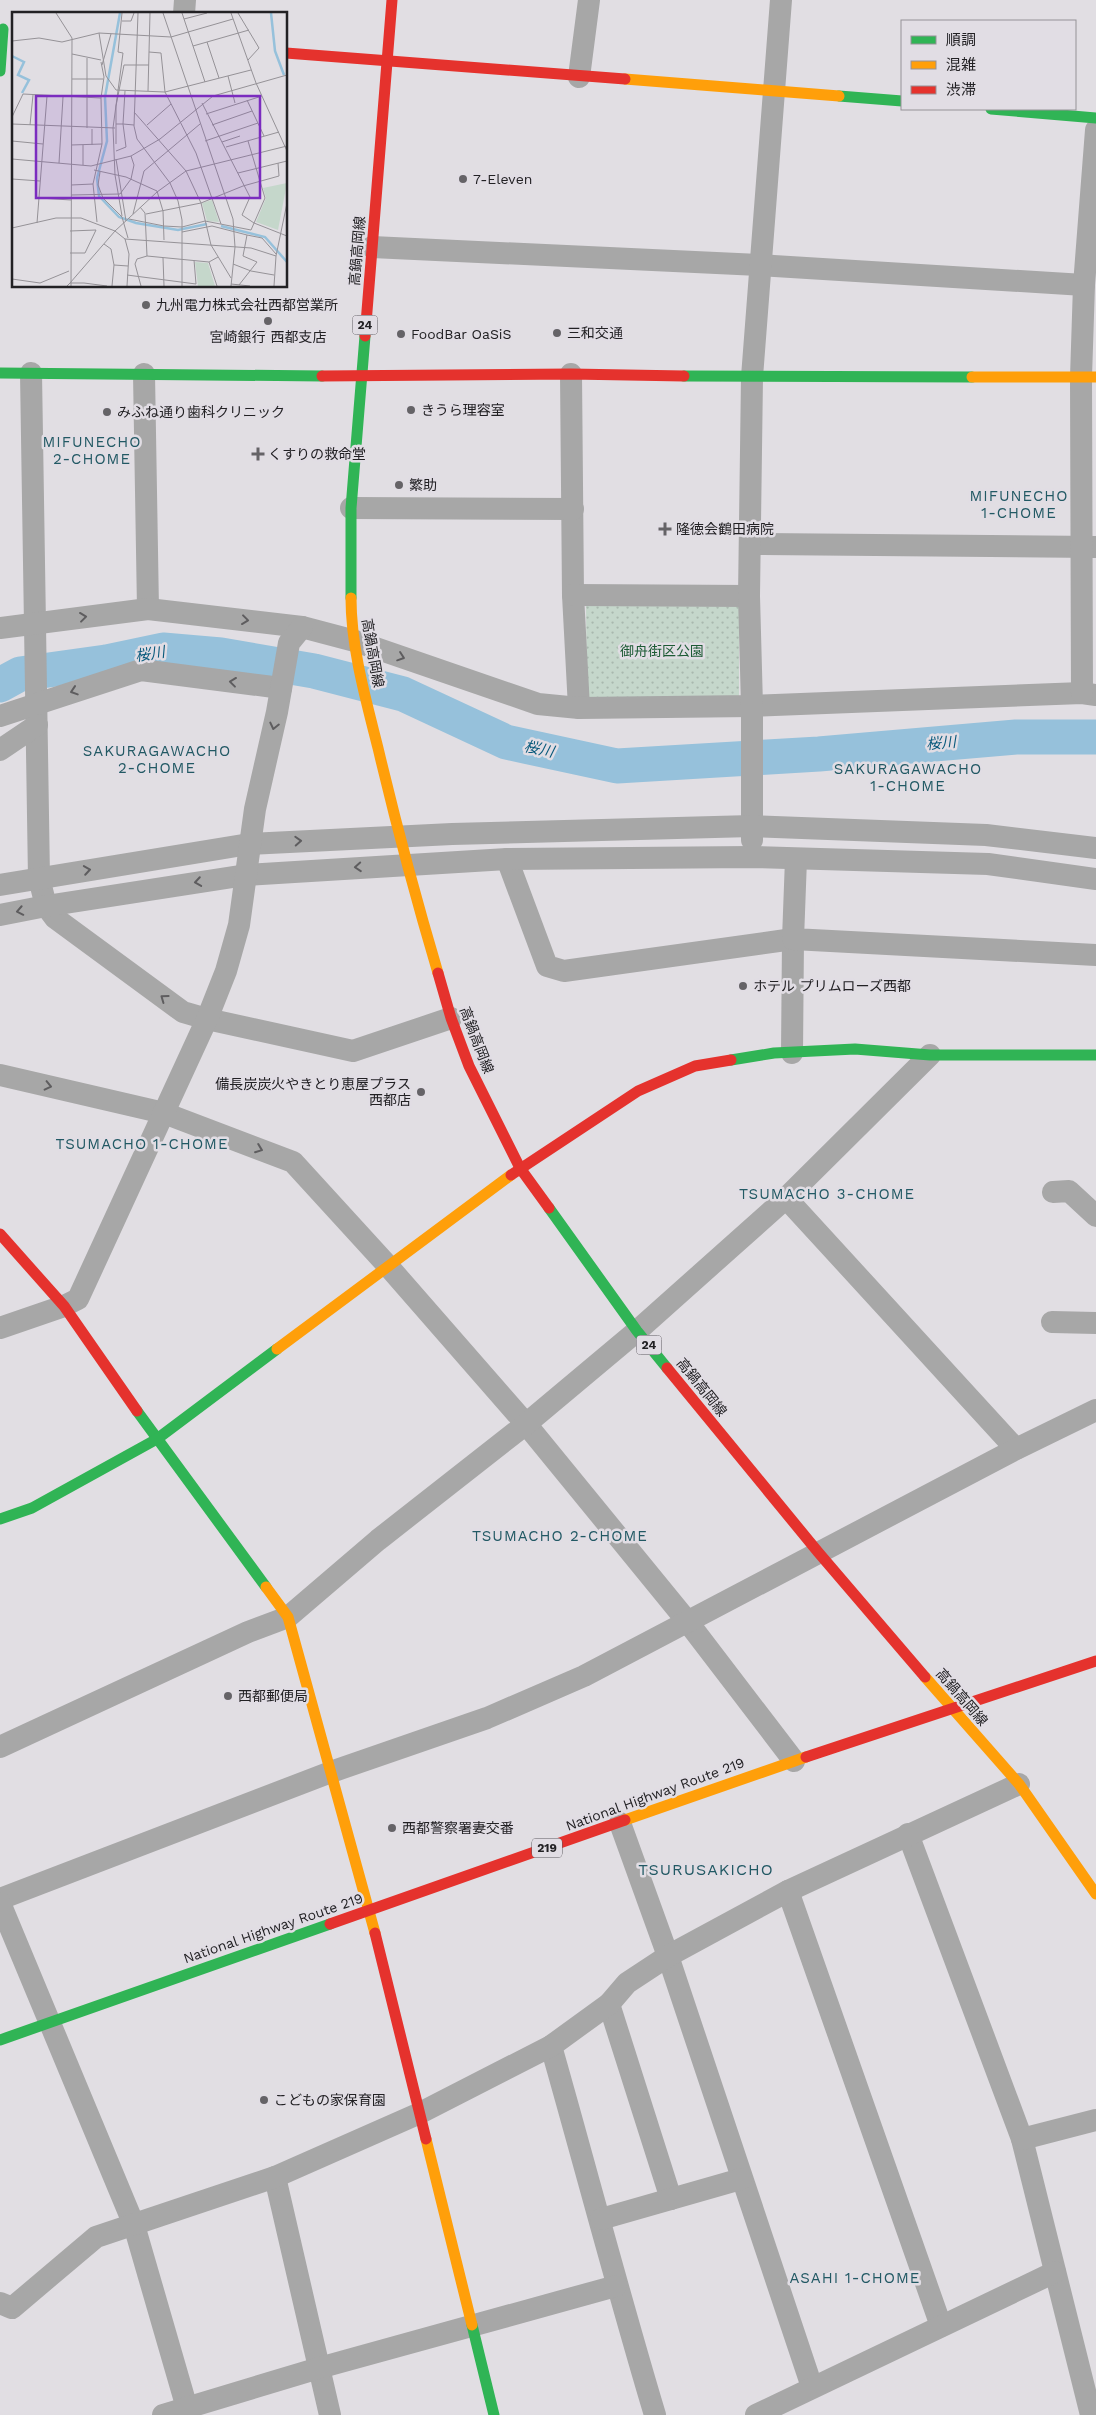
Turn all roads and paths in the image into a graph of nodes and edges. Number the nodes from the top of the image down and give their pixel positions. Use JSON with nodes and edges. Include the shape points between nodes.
{"nodes":[{"id":1,"x":392,"y":0,"type":"edge"},
{"id":2,"x":589,"y":0,"type":"edge"},
{"id":3,"x":780,"y":0,"type":"edge"},
{"id":4,"x":5,"y":29,"type":"edge"},
{"id":5,"x":288,"y":53,"type":"edge"},
{"id":6,"x":387,"y":61,"type":"junction"},
{"id":7,"x":0,"y":71,"type":"edge"},
{"id":8,"x":579,"y":77,"type":"junction"},
{"id":9,"x":773,"y":90,"type":"junction"},
{"id":10,"x":901,"y":101,"type":"edge"},
{"id":11,"x":1003,"y":110,"type":"edge"},
{"id":12,"x":1096,"y":118,"type":"edge"},
{"id":13,"x":1096,"y":130,"type":"edge"},
{"id":14,"x":372,"y":246,"type":"junction"},
{"id":15,"x":759,"y":265,"type":"junction"},
{"id":16,"x":1084,"y":285,"type":"junction"},
{"id":17,"x":0,"y":373,"type":"edge"},
{"id":18,"x":31,"y":373,"type":"junction"},
{"id":19,"x":144,"y":374,"type":"junction"},
{"id":20,"x":571,"y":374,"type":"junction"},
{"id":21,"x":361,"y":376,"type":"junction"},
{"id":22,"x":752,"y":377,"type":"junction"},
{"id":23,"x":1089,"y":377,"type":"edge"},
{"id":24,"x":351,"y":508,"type":"junction"},
{"id":25,"x":573,"y":509,"type":"junction"},
{"id":26,"x":750,"y":544,"type":"junction"},
{"id":27,"x":1089,"y":547,"type":"edge"},
{"id":28,"x":574,"y":595,"type":"junction"},
{"id":29,"x":749,"y":596,"type":"junction"},
{"id":30,"x":148,"y":609,"type":"junction"},
{"id":31,"x":35,"y":627,"type":"junction"},
{"id":32,"x":0,"y":628,"type":"edge"},
{"id":33,"x":296,"y":635,"type":"junction"},
{"id":34,"x":356,"y":646,"type":"junction"},
{"id":35,"x":282,"y":683,"type":"junction"},
{"id":36,"x":1089,"y":694,"type":"edge"},
{"id":37,"x":37,"y":699,"type":"junction"},
{"id":38,"x":752,"y":706,"type":"junction"},
{"id":39,"x":579,"y":708,"type":"junction"},
{"id":40,"x":0,"y":716,"type":"edge"},
{"id":41,"x":37,"y":725,"type":"junction"},
{"id":42,"x":0,"y":750,"type":"edge"},
{"id":43,"x":752,"y":826,"type":"junction"},
{"id":44,"x":400,"y":836,"type":"junction"},
{"id":45,"x":249,"y":844,"type":"junction"},
{"id":46,"x":1096,"y":848,"type":"edge"},
{"id":47,"x":752,"y":857,"type":"junction"},
{"id":48,"x":507,"y":859,"type":"junction"},
{"id":49,"x":796,"y":859,"type":"junction"},
{"id":50,"x":406,"y":864,"type":"junction"},
{"id":51,"x":246,"y":874,"type":"junction"},
{"id":52,"x":39,"y":878,"type":"junction"},
{"id":53,"x":1096,"y":879,"type":"edge"},
{"id":54,"x":0,"y":885,"type":"edge"},
{"id":55,"x":46,"y":906,"type":"junction"},
{"id":56,"x":0,"y":915,"type":"edge"},
{"id":57,"x":794,"y":940,"type":"junction"},
{"id":58,"x":1096,"y":955,"type":"edge"},
{"id":59,"x":451,"y":1018,"type":"junction"},
{"id":60,"x":207,"y":1020,"type":"junction"},
{"id":61,"x":792,"y":1052,"type":"junction"},
{"id":62,"x":930,"y":1055,"type":"junction"},
{"id":63,"x":1096,"y":1055,"type":"edge"},
{"id":64,"x":0,"y":1075,"type":"edge"},
{"id":65,"x":164,"y":1113,"type":"junction"},
{"id":66,"x":520,"y":1168,"type":"junction"},
{"id":67,"x":1053,"y":1192,"type":"dead end"},
{"id":68,"x":786,"y":1198,"type":"junction"},
{"id":69,"x":1096,"y":1216,"type":"edge"},
{"id":70,"x":0,"y":1234,"type":"edge"},
{"id":71,"x":388,"y":1266,"type":"junction"},
{"id":72,"x":64,"y":1306,"type":"junction"},
{"id":73,"x":1052,"y":1322,"type":"dead end"},
{"id":74,"x":1096,"y":1323,"type":"edge"},
{"id":75,"x":0,"y":1328,"type":"edge"},
{"id":76,"x":637,"y":1331,"type":"junction"},
{"id":77,"x":1096,"y":1410,"type":"edge"},
{"id":78,"x":526,"y":1424,"type":"junction"},
{"id":79,"x":157,"y":1439,"type":"junction"},
{"id":80,"x":1016,"y":1449,"type":"junction"},
{"id":81,"x":0,"y":1520,"type":"edge"},
{"id":82,"x":818,"y":1552,"type":"junction"},
{"id":83,"x":288,"y":1617,"type":"junction"},
{"id":84,"x":687,"y":1621,"type":"junction"},
{"id":85,"x":1096,"y":1661,"type":"edge"},
{"id":86,"x":952,"y":1709,"type":"junction"},
{"id":87,"x":0,"y":1747,"type":"edge"},
{"id":88,"x":794,"y":1760,"type":"junction"},
{"id":89,"x":331,"y":1772,"type":"junction"},
{"id":90,"x":1019,"y":1784,"type":"junction"},
{"id":91,"x":620,"y":1823,"type":"junction"},
{"id":92,"x":908,"y":1834,"type":"junction"},
{"id":93,"x":788,"y":1891,"type":"junction"},
{"id":94,"x":1096,"y":1894,"type":"edge"},
{"id":95,"x":0,"y":1899,"type":"edge"},
{"id":96,"x":0,"y":1904,"type":"edge"},
{"id":97,"x":369,"y":1910,"type":"junction"},
{"id":98,"x":668,"y":1956,"type":"junction"},
{"id":99,"x":609,"y":2004,"type":"junction"},
{"id":100,"x":49,"y":2023,"type":"junction"},
{"id":101,"x":0,"y":2040,"type":"edge"},
{"id":102,"x":551,"y":2046,"type":"junction"},
{"id":103,"x":420,"y":2113,"type":"junction"},
{"id":104,"x":1096,"y":2120,"type":"edge"},
{"id":105,"x":1022,"y":2139,"type":"junction"},
{"id":106,"x":275,"y":2177,"type":"junction"},
{"id":107,"x":742,"y":2179,"type":"junction"},
{"id":108,"x":671,"y":2199,"type":"junction"},
{"id":109,"x":601,"y":2219,"type":"junction"},
{"id":110,"x":134,"y":2224,"type":"junction"},
{"id":111,"x":1055,"y":2272,"type":"junction"},
{"id":112,"x":616,"y":2286,"type":"junction"},
{"id":113,"x":0,"y":2303,"type":"edge"},
{"id":114,"x":473,"y":2326,"type":"junction"},
{"id":115,"x":941,"y":2326,"type":"junction"},
{"id":116,"x":319,"y":2368,"type":"junction"},
{"id":117,"x":812,"y":2387,"type":"junction"},
{"id":118,"x":188,"y":2412,"type":"edge"},
{"id":119,"x":163,"y":2415,"type":"edge"},
{"id":120,"x":330,"y":2415,"type":"edge"},
{"id":121,"x":494,"y":2415,"type":"edge"},
{"id":122,"x":655,"y":2415,"type":"edge"},
{"id":123,"x":756,"y":2415,"type":"edge"},
{"id":124,"x":1091,"y":2415,"type":"edge"}],
"edges":[{"from":1,"to":6,"type":"main road","name":"高鍋高岡線","number":"24"},
{"from":2,"to":8,"type":"street"},
{"from":3,"to":9,"type":"street"},
{"from":4,"to":7,"type":"main road"},
{"from":5,"to":6,"type":"main road"},
{"from":6,"to":8,"type":"main road"},
{"from":6,"to":14,"type":"main road","name":"高鍋高岡線","number":"24"},
{"from":8,"to":9,"type":"main road"},
{"from":9,"to":10,"type":"main road"},
{"from":9,"to":15,"type":"street"},
{"from":11,"to":12,"type":"main road"},
{"from":13,"to":16,"type":"street"},
{"from":14,"to":15,"type":"street"},
{"from":14,"to":21,"type":"main road","name":"高鍋高岡線","number":"24"},
{"from":15,"to":16,"type":"street"},
{"from":15,"to":22,"type":"street"},
{"from":16,"to":23,"type":"street"},
{"from":17,"to":18,"type":"main road"},
{"from":18,"to":19,"type":"main road"},
{"from":18,"to":31,"type":"street"},
{"from":19,"to":21,"type":"main road"},
{"from":19,"to":30,"type":"street"},
{"from":20,"to":21,"type":"main road"},
{"from":20,"to":22,"type":"main road"},
{"from":20,"to":25,"type":"street"},
{"from":21,"to":24,"type":"main road","name":"高鍋高岡線","number":"24"},
{"from":22,"to":23,"type":"main road"},
{"from":22,"to":26,"type":"street"},
{"from":23,"to":27,"type":"street"},
{"from":24,"to":25,"type":"street"},
{"from":24,"to":34,"type":"main road","name":"高鍋高岡線","number":"24","via":[[350,587]]},
{"from":25,"to":28,"type":"street"},
{"from":26,"to":27,"type":"street"},
{"from":26,"to":29,"type":"street"},
{"from":27,"to":36,"type":"street"},
{"from":28,"to":29,"type":"street"},
{"from":28,"to":39,"type":"street"},
{"from":29,"to":38,"type":"street"},
{"from":31,"to":30,"type":"street","one_way":true},
{"from":30,"to":33,"type":"street","one_way":true},
{"from":31,"to":32,"type":"street"},
{"from":31,"to":37,"type":"street"},
{"from":33,"to":34,"type":"street"},
{"from":33,"to":35,"type":"street"},
{"from":34,"to":39,"type":"street","one_way":true,"via":[[538,704]]},
{"from":34,"to":44,"type":"main road","name":"高鍋高岡線","number":"24","via":[[367,705]]},
{"from":35,"to":37,"type":"street","one_way":true,"via":[[141,670]]},
{"from":35,"to":45,"type":"street","one_way":true},
{"from":36,"to":38,"type":"street"},
{"from":37,"to":40,"type":"street"},
{"from":37,"to":41,"type":"street"},
{"from":38,"to":39,"type":"street"},
{"from":38,"to":43,"type":"street"},
{"from":41,"to":42,"type":"street"},
{"from":41,"to":52,"type":"street"},
{"from":43,"to":44,"type":"street"},
{"from":43,"to":46,"type":"street","via":[[986,835]]},
{"from":43,"to":47,"type":"street"},
{"from":45,"to":44,"type":"street","one_way":true},
{"from":44,"to":50,"type":"main road","name":"高鍋高岡線","number":"24"},
{"from":45,"to":51,"type":"street"},
{"from":52,"to":45,"type":"street","one_way":true},
{"from":47,"to":48,"type":"street"},
{"from":47,"to":49,"type":"street"},
{"from":48,"to":50,"type":"street"},
{"from":48,"to":57,"type":"street","via":[[547,966],[564,971]]},
{"from":49,"to":53,"type":"street","via":[[988,864]]},
{"from":49,"to":57,"type":"street"},
{"from":50,"to":51,"type":"street","one_way":true},
{"from":50,"to":59,"type":"main road","name":"高鍋高岡線","number":"24"},
{"from":51,"to":55,"type":"street","one_way":true},
{"from":51,"to":60,"type":"street","via":[[239,925]]},
{"from":52,"to":54,"type":"street"},
{"from":52,"to":55,"type":"street"},
{"from":55,"to":56,"type":"street","one_way":true},
{"from":60,"to":55,"type":"street","one_way":true,"via":[[183,1012],[55,918]]},
{"from":57,"to":58,"type":"street"},
{"from":57,"to":61,"type":"street"},
{"from":59,"to":60,"type":"street","via":[[353,1050]]},
{"from":59,"to":66,"type":"main road","name":"高鍋高岡線","number":"24","via":[[469,1066]]},
{"from":60,"to":65,"type":"street"},
{"from":61,"to":62,"type":"main road","via":[[855,1049]]},
{"from":61,"to":66,"type":"main road","via":[[695,1066],[646,1087]]},
{"from":62,"to":63,"type":"main road"},
{"from":62,"to":68,"type":"street"},
{"from":64,"to":65,"type":"street","one_way":true},
{"from":65,"to":71,"type":"street","one_way":true,"via":[[293,1162]]},
{"from":65,"to":72,"type":"street","via":[[78,1299]]},
{"from":66,"to":71,"type":"main road"},
{"from":66,"to":76,"type":"main road","name":"高鍋高岡線","number":"24"},
{"from":67,"to":69,"type":"street","via":[[1069,1191]]},
{"from":68,"to":76,"type":"street"},
{"from":68,"to":80,"type":"street"},
{"from":70,"to":72,"type":"main road"},
{"from":71,"to":78,"type":"street"},
{"from":71,"to":79,"type":"main road"},
{"from":72,"to":75,"type":"street"},
{"from":72,"to":79,"type":"main road"},
{"from":73,"to":74,"type":"street"},
{"from":76,"to":78,"type":"street"},
{"from":76,"to":82,"type":"main road","name":"高鍋高岡線","number":"24"},
{"from":77,"to":80,"type":"street"},
{"from":78,"to":83,"type":"street","via":[[378,1540]]},
{"from":78,"to":84,"type":"street"},
{"from":79,"to":81,"type":"main road","via":[[32,1508]]},
{"from":79,"to":83,"type":"main road"},
{"from":80,"to":82,"type":"street"},
{"from":82,"to":84,"type":"street"},
{"from":82,"to":86,"type":"main road","name":"高鍋高岡線","number":"24"},
{"from":83,"to":87,"type":"street","via":[[239,1636]]},
{"from":83,"to":89,"type":"main road"},
{"from":84,"to":88,"type":"street"},
{"from":84,"to":89,"type":"street","via":[[584,1676],[487,1718]]},
{"from":85,"to":86,"type":"main road","name":"National Highway Route 219","number":"219"},
{"from":86,"to":88,"type":"main road","name":"National Highway Route 219","number":"219"},
{"from":86,"to":90,"type":"main road","name":"高鍋高岡線","number":"24"},
{"from":88,"to":91,"type":"main road","name":"National Highway Route 219","number":"219"},
{"from":89,"to":95,"type":"street"},
{"from":89,"to":97,"type":"main road"},
{"from":90,"to":92,"type":"street"},
{"from":90,"to":94,"type":"main road","name":"高鍋高岡線","number":"24"},
{"from":91,"to":97,"type":"main road","name":"National Highway Route 219","number":"219"},
{"from":91,"to":98,"type":"street"},
{"from":92,"to":93,"type":"street"},
{"from":92,"to":105,"type":"street"},
{"from":93,"to":98,"type":"street"},
{"from":93,"to":115,"type":"street"},
{"from":96,"to":100,"type":"street"},
{"from":97,"to":100,"type":"main road","name":"National Highway Route 219","number":"219"},
{"from":97,"to":103,"type":"main road"},
{"from":98,"to":99,"type":"street","via":[[627,1983]]},
{"from":98,"to":107,"type":"street"},
{"from":99,"to":102,"type":"street"},
{"from":99,"to":108,"type":"street"},
{"from":100,"to":101,"type":"main road","name":"National Highway Route 219","number":"219"},
{"from":100,"to":110,"type":"street"},
{"from":102,"to":103,"type":"street"},
{"from":102,"to":109,"type":"street"},
{"from":103,"to":106,"type":"street"},
{"from":103,"to":114,"type":"main road"},
{"from":104,"to":105,"type":"street"},
{"from":105,"to":111,"type":"street"},
{"from":106,"to":110,"type":"street"},
{"from":106,"to":116,"type":"street"},
{"from":107,"to":108,"type":"street"},
{"from":107,"to":117,"type":"street"},
{"from":108,"to":109,"type":"street"},
{"from":109,"to":112,"type":"street"},
{"from":110,"to":113,"type":"street","via":[[96,2237],[12,2308]]},
{"from":110,"to":118,"type":"street"},
{"from":111,"to":115,"type":"street"},
{"from":111,"to":124,"type":"street"},
{"from":112,"to":114,"type":"street"},
{"from":112,"to":122,"type":"street"},
{"from":114,"to":116,"type":"street"},
{"from":114,"to":121,"type":"main road"},
{"from":115,"to":117,"type":"street"},
{"from":116,"to":118,"type":"street"},
{"from":116,"to":120,"type":"street"},
{"from":117,"to":123,"type":"street"},
{"from":118,"to":119,"type":"street"}]}
